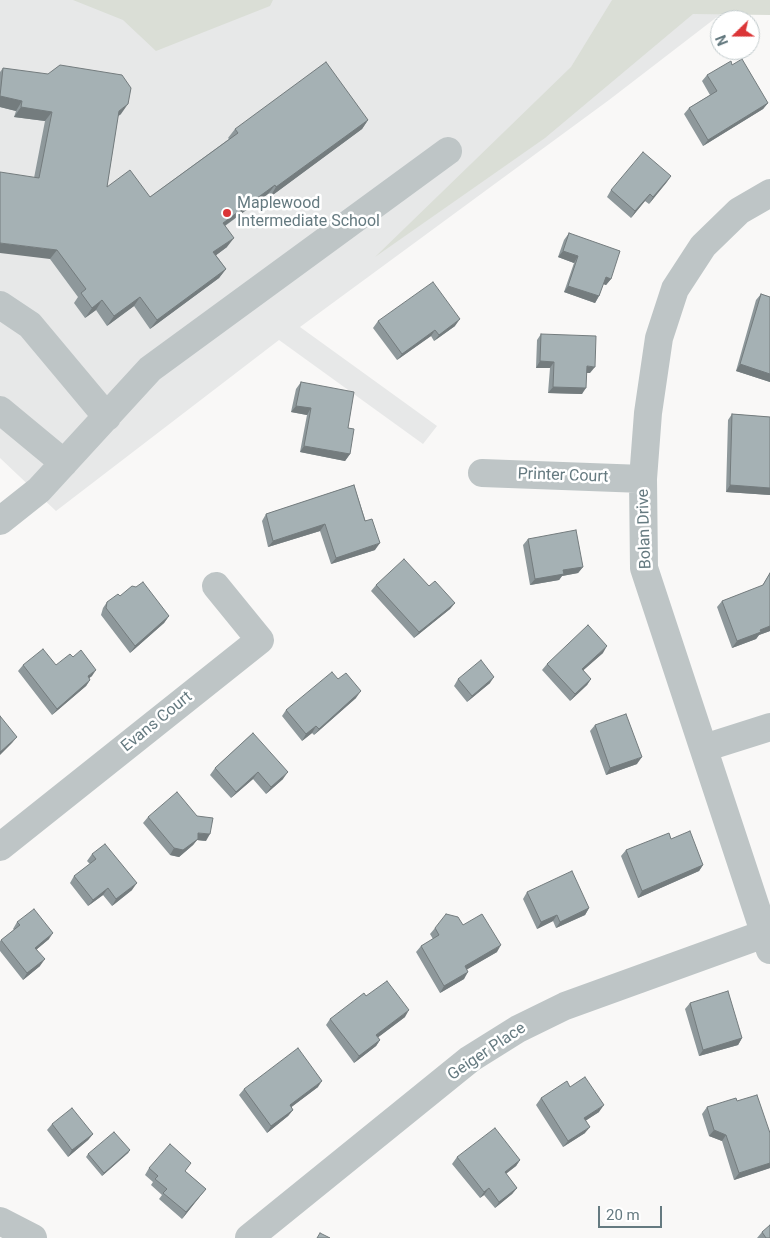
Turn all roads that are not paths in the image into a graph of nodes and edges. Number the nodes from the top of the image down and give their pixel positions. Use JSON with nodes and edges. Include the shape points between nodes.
{"nodes":[{"id":1,"x":448,"y":151,"type":"dead end"},
{"id":2,"x":770,"y":193,"type":"edge"},
{"id":3,"x":0,"y":304,"type":"edge"},
{"id":4,"x":0,"y":410,"type":"edge"},
{"id":5,"x":107,"y":417,"type":"junction"},
{"id":6,"x":64,"y":463,"type":"junction"},
{"id":7,"x":482,"y":473,"type":"dead end"},
{"id":8,"x":643,"y":479,"type":"junction"},
{"id":9,"x":0,"y":522,"type":"edge"},
{"id":10,"x":216,"y":586,"type":"dead end"},
{"id":11,"x":770,"y":727,"type":"edge"},
{"id":12,"x":704,"y":748,"type":"junction"},
{"id":13,"x":0,"y":847,"type":"edge"},
{"id":14,"x":767,"y":942,"type":"edge"},
{"id":15,"x":0,"y":1221,"type":"edge"},
{"id":16,"x":33,"y":1238,"type":"edge"},
{"id":17,"x":248,"y":1238,"type":"edge"}],
"edges":[{"from":1,"to":5,"type":"street","via":[[150,369]]},
{"from":2,"to":8,"type":"street","name":"Bolan Drive","via":[[739,212],[702,246],[675,289],[659,338]]},
{"from":3,"to":5,"type":"street","via":[[30,325]]},
{"from":4,"to":6,"type":"street"},
{"from":5,"to":6,"type":"street"},
{"from":6,"to":9,"type":"street","via":[[39,490]]},
{"from":7,"to":8,"type":"street","name":"Printer Court"},
{"from":8,"to":12,"type":"street","name":"Bolan Drive","via":[[644,568]]},
{"from":10,"to":13,"type":"street","name":"Evans Court","via":[[260,640]]},
{"from":11,"to":12,"type":"street"},
{"from":12,"to":14,"type":"street","name":"Bolan Drive"},
{"from":14,"to":17,"type":"street","name":"Geiger Place","via":[[565,1006],[518,1029],[470,1059]]},
{"from":15,"to":16,"type":"street"}]}
